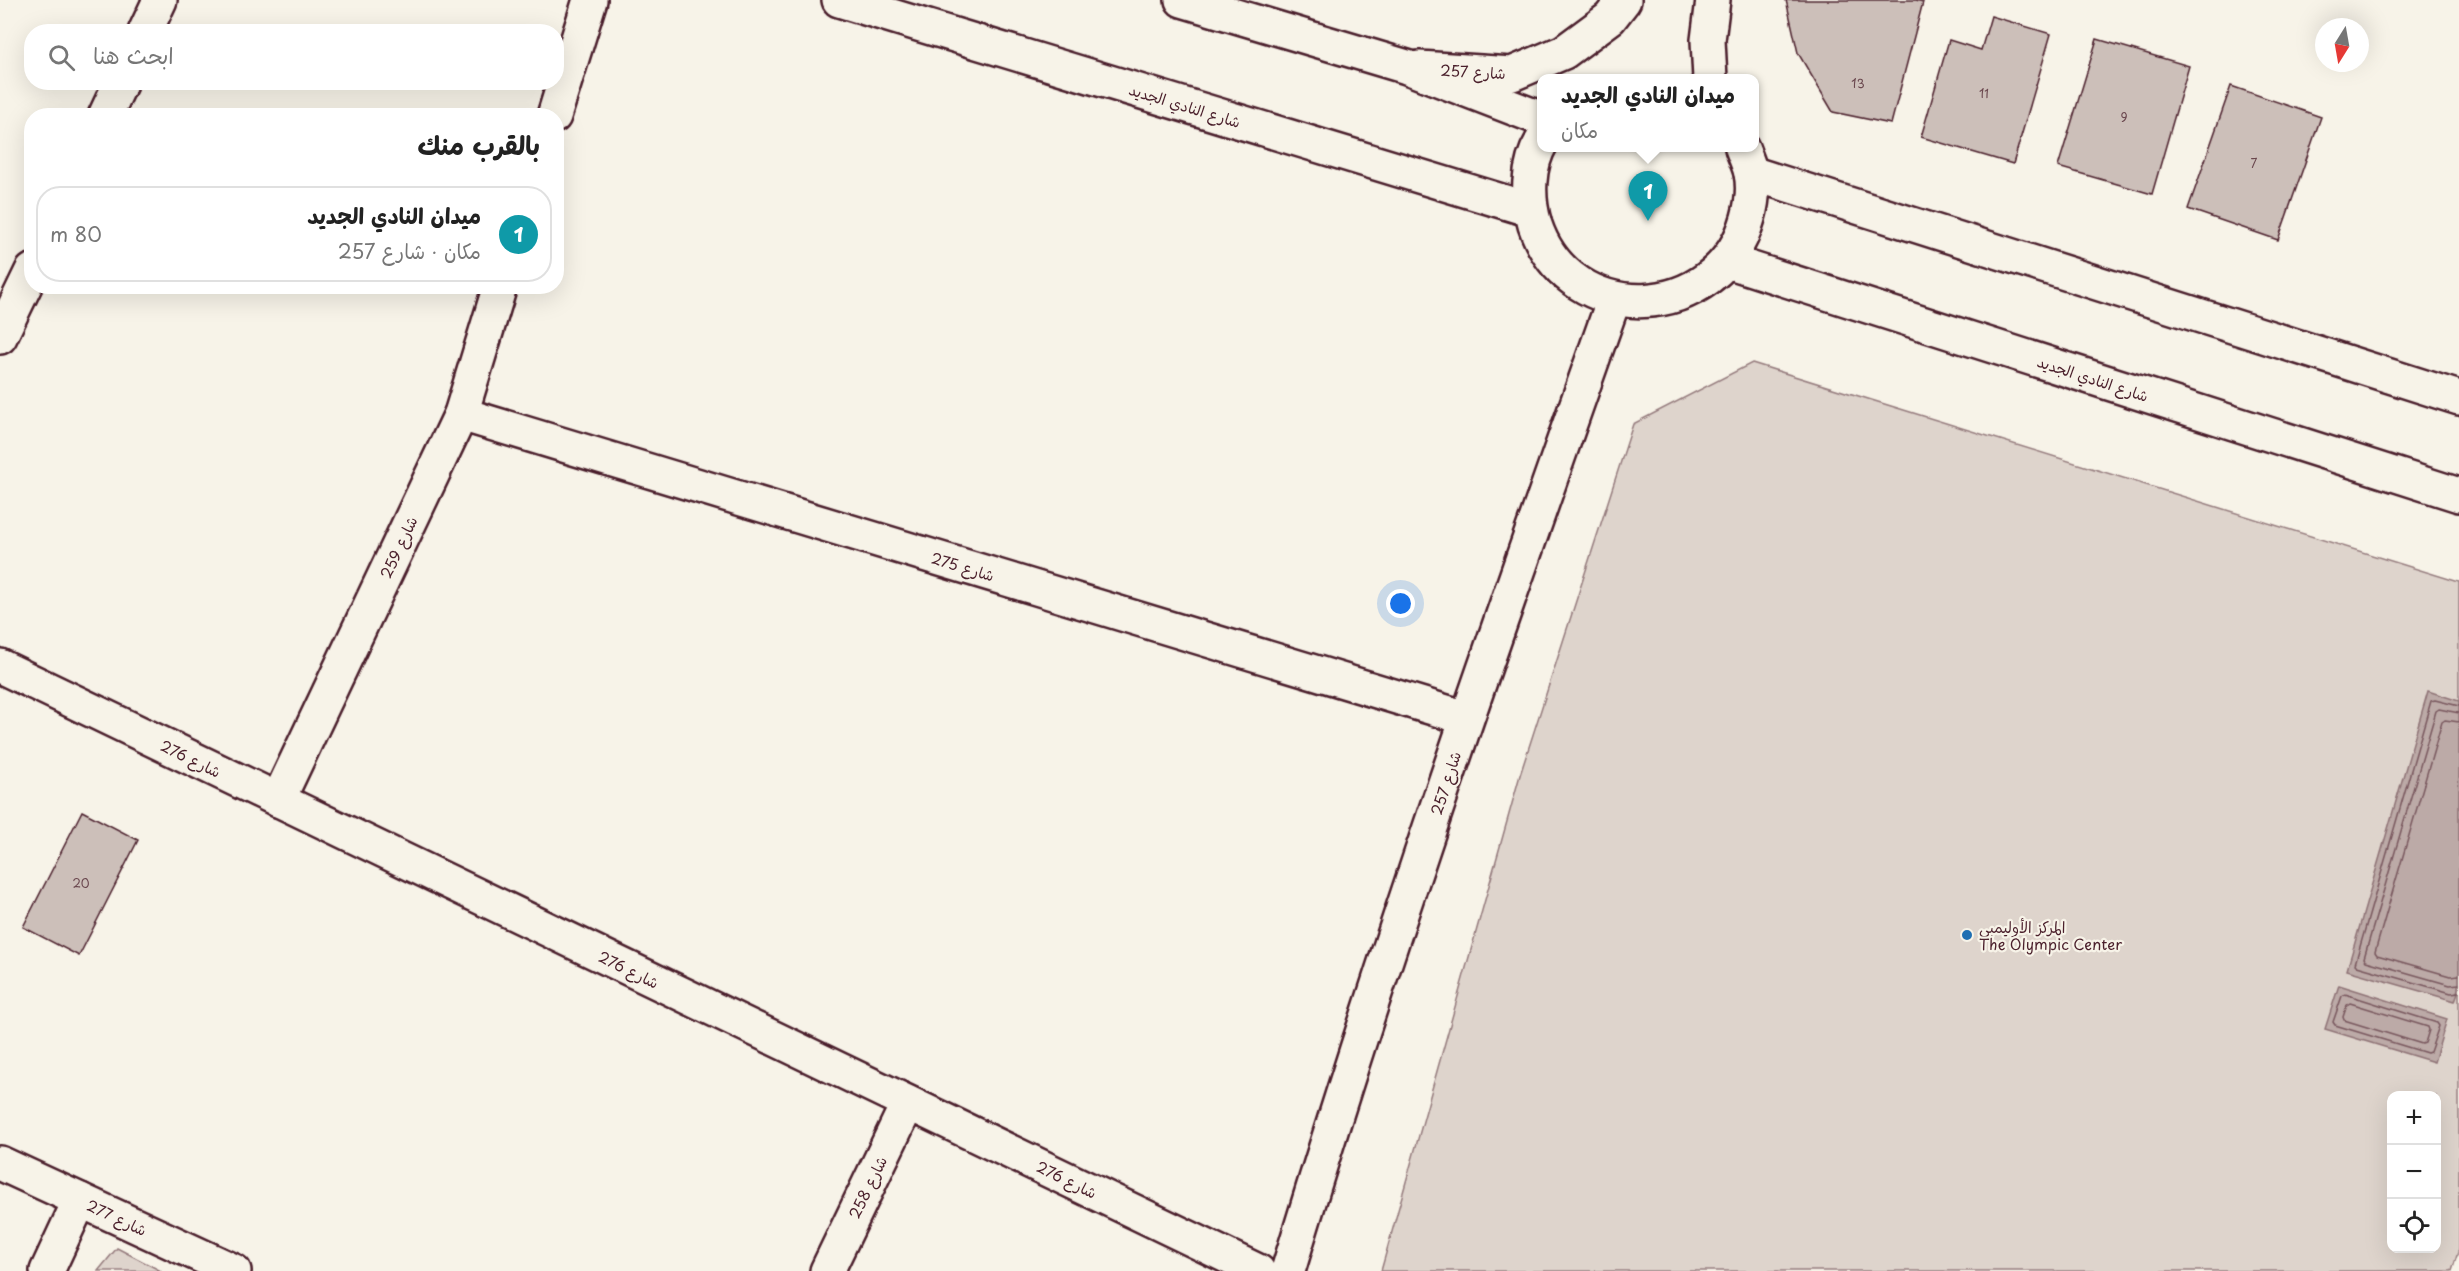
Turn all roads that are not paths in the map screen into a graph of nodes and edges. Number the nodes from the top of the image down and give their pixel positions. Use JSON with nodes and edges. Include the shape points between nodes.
{"nodes":[{"id":1,"x":160,"y":0,"type":"edge"},
{"id":2,"x":590,"y":0,"type":"edge"},
{"id":3,"x":839,"y":0,"type":"edge"},
{"id":4,"x":1182,"y":0,"type":"edge"},
{"id":5,"x":1624,"y":0,"type":"edge"},
{"id":6,"x":1713,"y":0,"type":"edge"},
{"id":7,"x":149,"y":24,"type":"edge"},
{"id":8,"x":1407,"y":67,"type":"junction"},
{"id":9,"x":1710,"y":74,"type":"edge"},
{"id":10,"x":564,"y":84,"type":"edge"},
{"id":11,"x":117,"y":90,"type":"edge"},
{"id":12,"x":562,"y":90,"type":"edge"},
{"id":13,"x":109,"y":108,"type":"edge"},
{"id":14,"x":556,"y":108,"type":"edge"},
{"id":15,"x":1537,"y":117,"type":"edge"},
{"id":16,"x":1537,"y":149,"type":"edge"},
{"id":17,"x":1746,"y":160,"type":"edge"},
{"id":18,"x":1531,"y":210,"type":"junction"},
{"id":19,"x":1727,"y":261,"type":"junction"},
{"id":20,"x":24,"y":281,"type":"edge"},
{"id":21,"x":498,"y":294,"type":"edge"},
{"id":22,"x":1614,"y":299,"type":"junction"},
{"id":23,"x":8,"y":301,"type":"edge"},
{"id":24,"x":0,"y":337,"type":"edge"},
{"id":25,"x":2459,"y":398,"type":"edge"},
{"id":26,"x":461,"y":414,"type":"junction"},
{"id":27,"x":2459,"y":495,"type":"edge"},
{"id":28,"x":0,"y":666,"type":"edge"},
{"id":29,"x":1466,"y":718,"type":"junction"},
{"id":30,"x":278,"y":800,"type":"junction"},
{"id":31,"x":908,"y":1103,"type":"junction"},
{"id":32,"x":0,"y":1163,"type":"edge"},
{"id":33,"x":80,"y":1200,"type":"junction"},
{"id":34,"x":47,"y":1271,"type":"edge"},
{"id":35,"x":234,"y":1271,"type":"edge"},
{"id":36,"x":826,"y":1271,"type":"edge"},
{"id":37,"x":1258,"y":1271,"type":"edge"},
{"id":38,"x":1288,"y":1271,"type":"edge"}],
"edges":[{"from":1,"to":7,"type":"street"},
{"from":2,"to":10,"type":"street"},
{"from":3,"to":18,"type":"street","name":"شارع النادي الجديد"},
{"from":4,"to":8,"type":"street"},
{"from":5,"to":8,"type":"street","name":"شارع 257","via":[[1610,18],[1564,52],[1512,74]]},
{"from":6,"to":9,"type":"street","via":[[1708,40]]},
{"from":8,"to":15,"type":"street"},
{"from":11,"to":13,"type":"street"},
{"from":12,"to":14,"type":"street"},
{"from":16,"to":18,"type":"street","via":[[1529,179]]},
{"from":17,"to":19,"type":"street","via":[[1752,205],[1744,234]]},
{"from":17,"to":25,"type":"street"},
{"from":18,"to":22,"type":"street","via":[[1541,241],[1560,267],[1584,287]]},
{"from":19,"to":22,"type":"street","via":[[1704,282],[1677,296],[1646,302]]},
{"from":19,"to":27,"type":"street","name":"شارع النادي الجديد"},
{"from":20,"to":23,"type":"street"},
{"from":21,"to":26,"type":"street","name":"شارع 259"},
{"from":22,"to":29,"type":"street","name":"شارع 257"},
{"from":23,"to":24,"type":"street"},
{"from":26,"to":29,"type":"street","name":"شارع 275"},
{"from":26,"to":30,"type":"street","name":"شارع 259"},
{"from":28,"to":30,"type":"street","name":"شارع 276"},
{"from":29,"to":38,"type":"street","name":"شارع 257"},
{"from":30,"to":31,"type":"street","name":"شارع 276"},
{"from":31,"to":36,"type":"street","name":"شارع 258"},
{"from":31,"to":37,"type":"street","name":"شارع 276"},
{"from":32,"to":33,"type":"street","name":"شارع 277"},
{"from":33,"to":34,"type":"street"},
{"from":33,"to":35,"type":"street","name":"شارع 277"}]}
